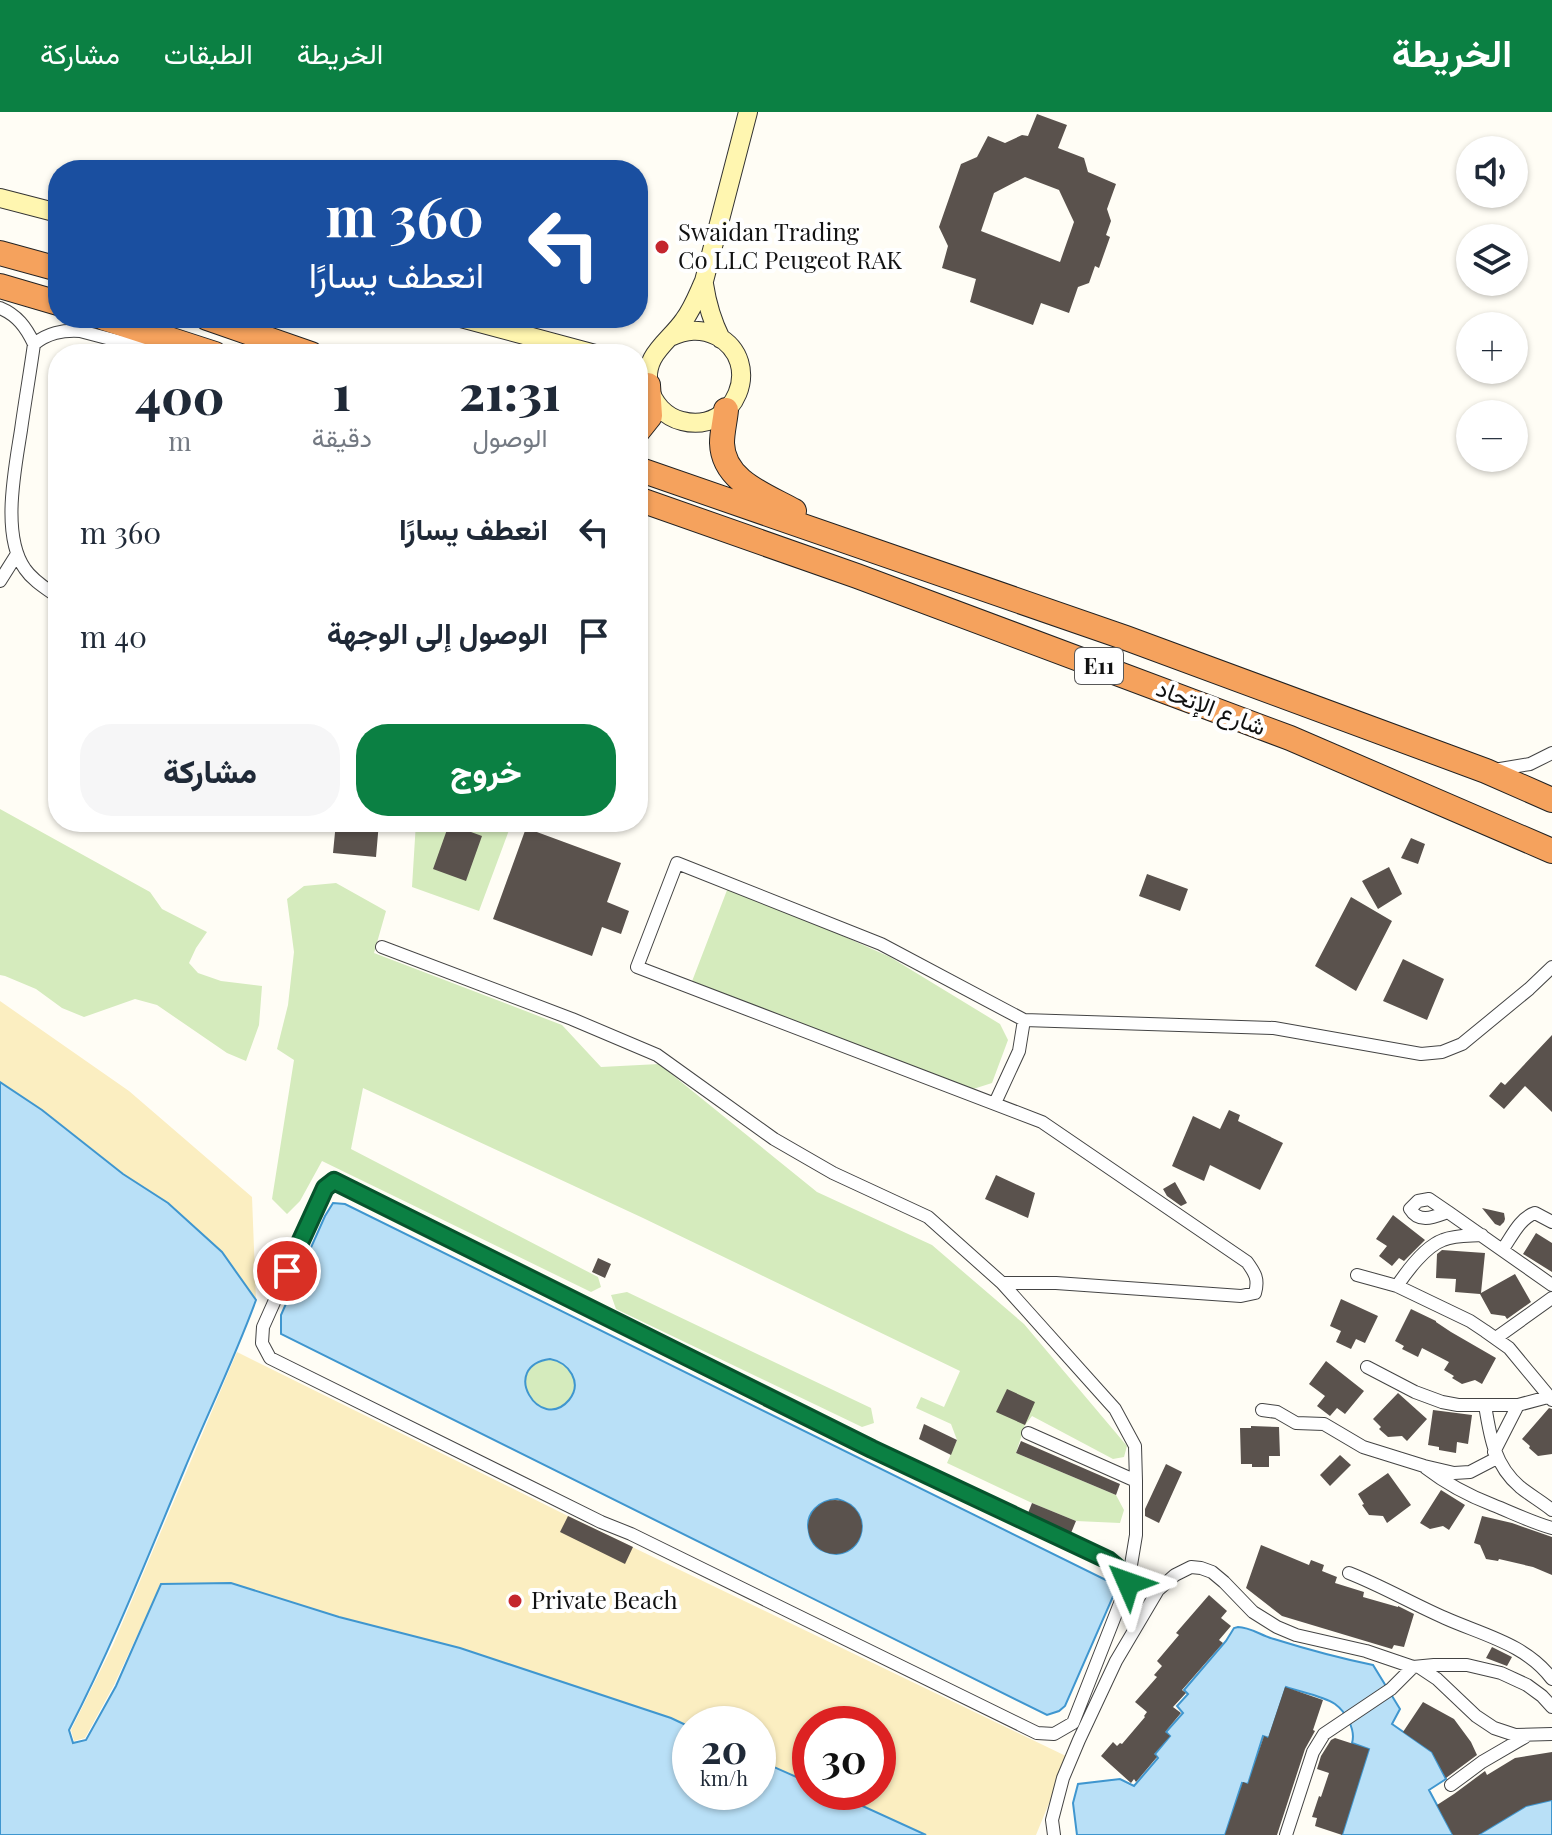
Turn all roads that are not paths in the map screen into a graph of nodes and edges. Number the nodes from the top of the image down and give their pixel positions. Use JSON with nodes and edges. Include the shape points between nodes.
{"nodes":[{"id":1,"x":748,"y":112,"type":"edge"},
{"id":2,"x":0,"y":198,"type":"edge"},
{"id":3,"x":48,"y":210,"type":"edge"},
{"id":4,"x":0,"y":253,"type":"edge"},
{"id":5,"x":48,"y":266,"type":"edge"},
{"id":6,"x":704,"y":281,"type":"junction"},
{"id":7,"x":0,"y":286,"type":"edge"},
{"id":8,"x":48,"y":300,"type":"edge"},
{"id":9,"x":0,"y":308,"type":"edge"},
{"id":10,"x":135,"y":328,"type":"edge"},
{"id":11,"x":236,"y":328,"type":"edge"},
{"id":12,"x":498,"y":328,"type":"edge"},
{"id":13,"x":670,"y":337,"type":"junction"},
{"id":14,"x":721,"y":339,"type":"junction"},
{"id":15,"x":34,"y":344,"type":"junction"},
{"id":16,"x":130,"y":344,"type":"edge"},
{"id":17,"x":185,"y":344,"type":"edge"},
{"id":18,"x":282,"y":344,"type":"edge"},
{"id":19,"x":558,"y":344,"type":"edge"},
{"id":20,"x":648,"y":367,"type":"edge"},
{"id":21,"x":648,"y":383,"type":"edge"},
{"id":22,"x":648,"y":399,"type":"edge"},
{"id":23,"x":726,"y":410,"type":"junction"},
{"id":24,"x":648,"y":418,"type":"edge"},
{"id":25,"x":648,"y":472,"type":"edge"},
{"id":26,"x":648,"y":503,"type":"edge"},
{"id":27,"x":863,"y":547,"type":"junction"},
{"id":28,"x":17,"y":554,"type":"junction"},
{"id":29,"x":0,"y":581,"type":"edge"},
{"id":30,"x":48,"y":590,"type":"edge"},
{"id":31,"x":1552,"y":753,"type":"edge"},
{"id":32,"x":1486,"y":771,"type":"junction"},
{"id":33,"x":1552,"y":800,"type":"edge"},
{"id":34,"x":1552,"y":851,"type":"edge"},
{"id":35,"x":382,"y":947,"type":"dead end"},
{"id":36,"x":1552,"y":967,"type":"edge"},
{"id":37,"x":1024,"y":1020,"type":"junction"},
{"id":38,"x":995,"y":1103,"type":"junction"},
{"id":39,"x":1448,"y":1212,"type":"dead end"},
{"id":40,"x":1552,"y":1222,"type":"edge"},
{"id":41,"x":1482,"y":1235,"type":"junction"},
{"id":42,"x":1503,"y":1249,"type":"junction"},
{"id":43,"x":1357,"y":1275,"type":"dead end"},
{"id":44,"x":1002,"y":1283,"type":"junction"},
{"id":45,"x":1552,"y":1285,"type":"edge"},
{"id":46,"x":1397,"y":1286,"type":"junction"},
{"id":47,"x":1552,"y":1298,"type":"edge"},
{"id":48,"x":1496,"y":1338,"type":"junction"},
{"id":49,"x":1367,"y":1367,"type":"dead end"},
{"id":50,"x":1550,"y":1399,"type":"edge"},
{"id":51,"x":1485,"y":1405,"type":"junction"},
{"id":52,"x":1518,"y":1405,"type":"junction"},
{"id":53,"x":1262,"y":1410,"type":"dead end"},
{"id":54,"x":1028,"y":1433,"type":"dead end"},
{"id":55,"x":1496,"y":1455,"type":"junction"},
{"id":56,"x":1424,"y":1466,"type":"junction"},
{"id":57,"x":1136,"y":1481,"type":"junction"},
{"id":58,"x":1552,"y":1510,"type":"edge"},
{"id":59,"x":1552,"y":1528,"type":"edge"},
{"id":60,"x":1349,"y":1573,"type":"dead end"},
{"id":61,"x":1128,"y":1583,"type":"junction"},
{"id":62,"x":1416,"y":1667,"type":"junction"},
{"id":63,"x":1552,"y":1679,"type":"edge"},
{"id":64,"x":1552,"y":1707,"type":"edge"},
{"id":65,"x":1552,"y":1734,"type":"edge"},
{"id":66,"x":1529,"y":1735,"type":"junction"},
{"id":67,"x":1451,"y":1785,"type":"dead end"},
{"id":68,"x":1054,"y":1835,"type":"edge"},
{"id":69,"x":1286,"y":1835,"type":"edge"}],
"edges":[{"from":1,"to":6,"type":"street"},
{"from":2,"to":3,"type":"street"},
{"from":4,"to":5,"type":"highway"},
{"from":6,"to":13,"type":"street"},
{"from":6,"to":14,"type":"street"},
{"from":7,"to":8,"type":"highway"},
{"from":9,"to":15,"type":"street","via":[[25,326]]},
{"from":10,"to":17,"type":"highway"},
{"from":11,"to":18,"type":"highway"},
{"from":12,"to":19,"type":"street"},
{"from":13,"to":14,"type":"street","via":[[695,330]]},
{"from":13,"to":20,"type":"street"},
{"from":14,"to":23,"type":"street","via":[[732,348],[741,375],[739,391]]},
{"from":15,"to":16,"type":"street","via":[[70,330]]},
{"from":15,"to":28,"type":"street","via":[[11,498]]},
{"from":21,"to":23,"type":"street","via":[[653,399],[676,420],[707,422]]},
{"from":22,"to":24,"type":"highway"},
{"from":23,"to":27,"type":"highway","via":[[722,442],[737,478]]},
{"from":25,"to":27,"type":"highway","name":"شارع الإتحاد","number":"E11"},
{"from":26,"to":34,"type":"highway","name":"شارع الإتحاد","number":"E11","via":[[1290,738]]},
{"from":27,"to":32,"type":"highway","name":"شارع الإتحاد","number":"E11"},
{"from":28,"to":29,"type":"street"},
{"from":28,"to":30,"type":"street"},
{"from":31,"to":32,"type":"street","via":[[1530,764]]},
{"from":32,"to":33,"type":"highway","name":"شارع الإتحاد","number":"E11"},
{"from":35,"to":44,"type":"street","via":[[657,1055],[774,1139],[928,1217]]},
{"from":36,"to":37,"type":"street","via":[[1462,1044],[1442,1052],[1421,1054],[1274,1028]]},
{"from":37,"to":38,"type":"street","via":[[1019,1051]]},
{"from":37,"to":38,"type":"street","via":[[881,944],[677,863],[637,967]]},
{"from":38,"to":44,"type":"street","via":[[1042,1122],[1247,1262],[1257,1284],[1255,1293],[1224,1296]]},
{"from":39,"to":41,"type":"street"},
{"from":40,"to":42,"type":"street","via":[[1530,1214]]},
{"from":41,"to":42,"type":"street"},
{"from":41,"to":46,"type":"street","via":[[1433,1245]]},
{"from":42,"to":45,"type":"street"},
{"from":43,"to":46,"type":"street"},
{"from":44,"to":57,"type":"street","via":[[1115,1409],[1135,1446]]},
{"from":46,"to":48,"type":"street"},
{"from":47,"to":48,"type":"street"},
{"from":48,"to":50,"type":"street"},
{"from":49,"to":51,"type":"street","via":[[1442,1402]]},
{"from":50,"to":52,"type":"street"},
{"from":51,"to":52,"type":"street"},
{"from":51,"to":55,"type":"street"},
{"from":52,"to":55,"type":"street"},
{"from":53,"to":56,"type":"street","via":[[1296,1423],[1324,1424],[1363,1447]]},
{"from":54,"to":57,"type":"street"},
{"from":55,"to":56,"type":"street","via":[[1470,1472]]},
{"from":55,"to":58,"type":"street","via":[[1519,1486]]},
{"from":56,"to":59,"type":"street","via":[[1471,1498]]},
{"from":57,"to":61,"type":"street","via":[[1136,1535]]},
{"from":60,"to":63,"type":"street","via":[[1521,1650]]},
{"from":61,"to":61,"type":"street","via":[[1108,1560],[872,1449],[334,1181],[325,1188],[263,1327],[262,1343],[270,1358],[1037,1733],[1054,1734],[1073,1723]]},
{"from":62,"to":64,"type":"street","via":[[1467,1665],[1501,1673],[1527,1685]]},
{"from":62,"to":66,"type":"street","via":[[1485,1723]]},
{"from":62,"to":68,"type":"street","via":[[1277,1627],[1253,1612],[1212,1572],[1191,1567],[1158,1590],[1116,1661],[1055,1804]]},
{"from":62,"to":69,"type":"street","via":[[1324,1734]]},
{"from":65,"to":66,"type":"street"},
{"from":66,"to":67,"type":"street"}]}
